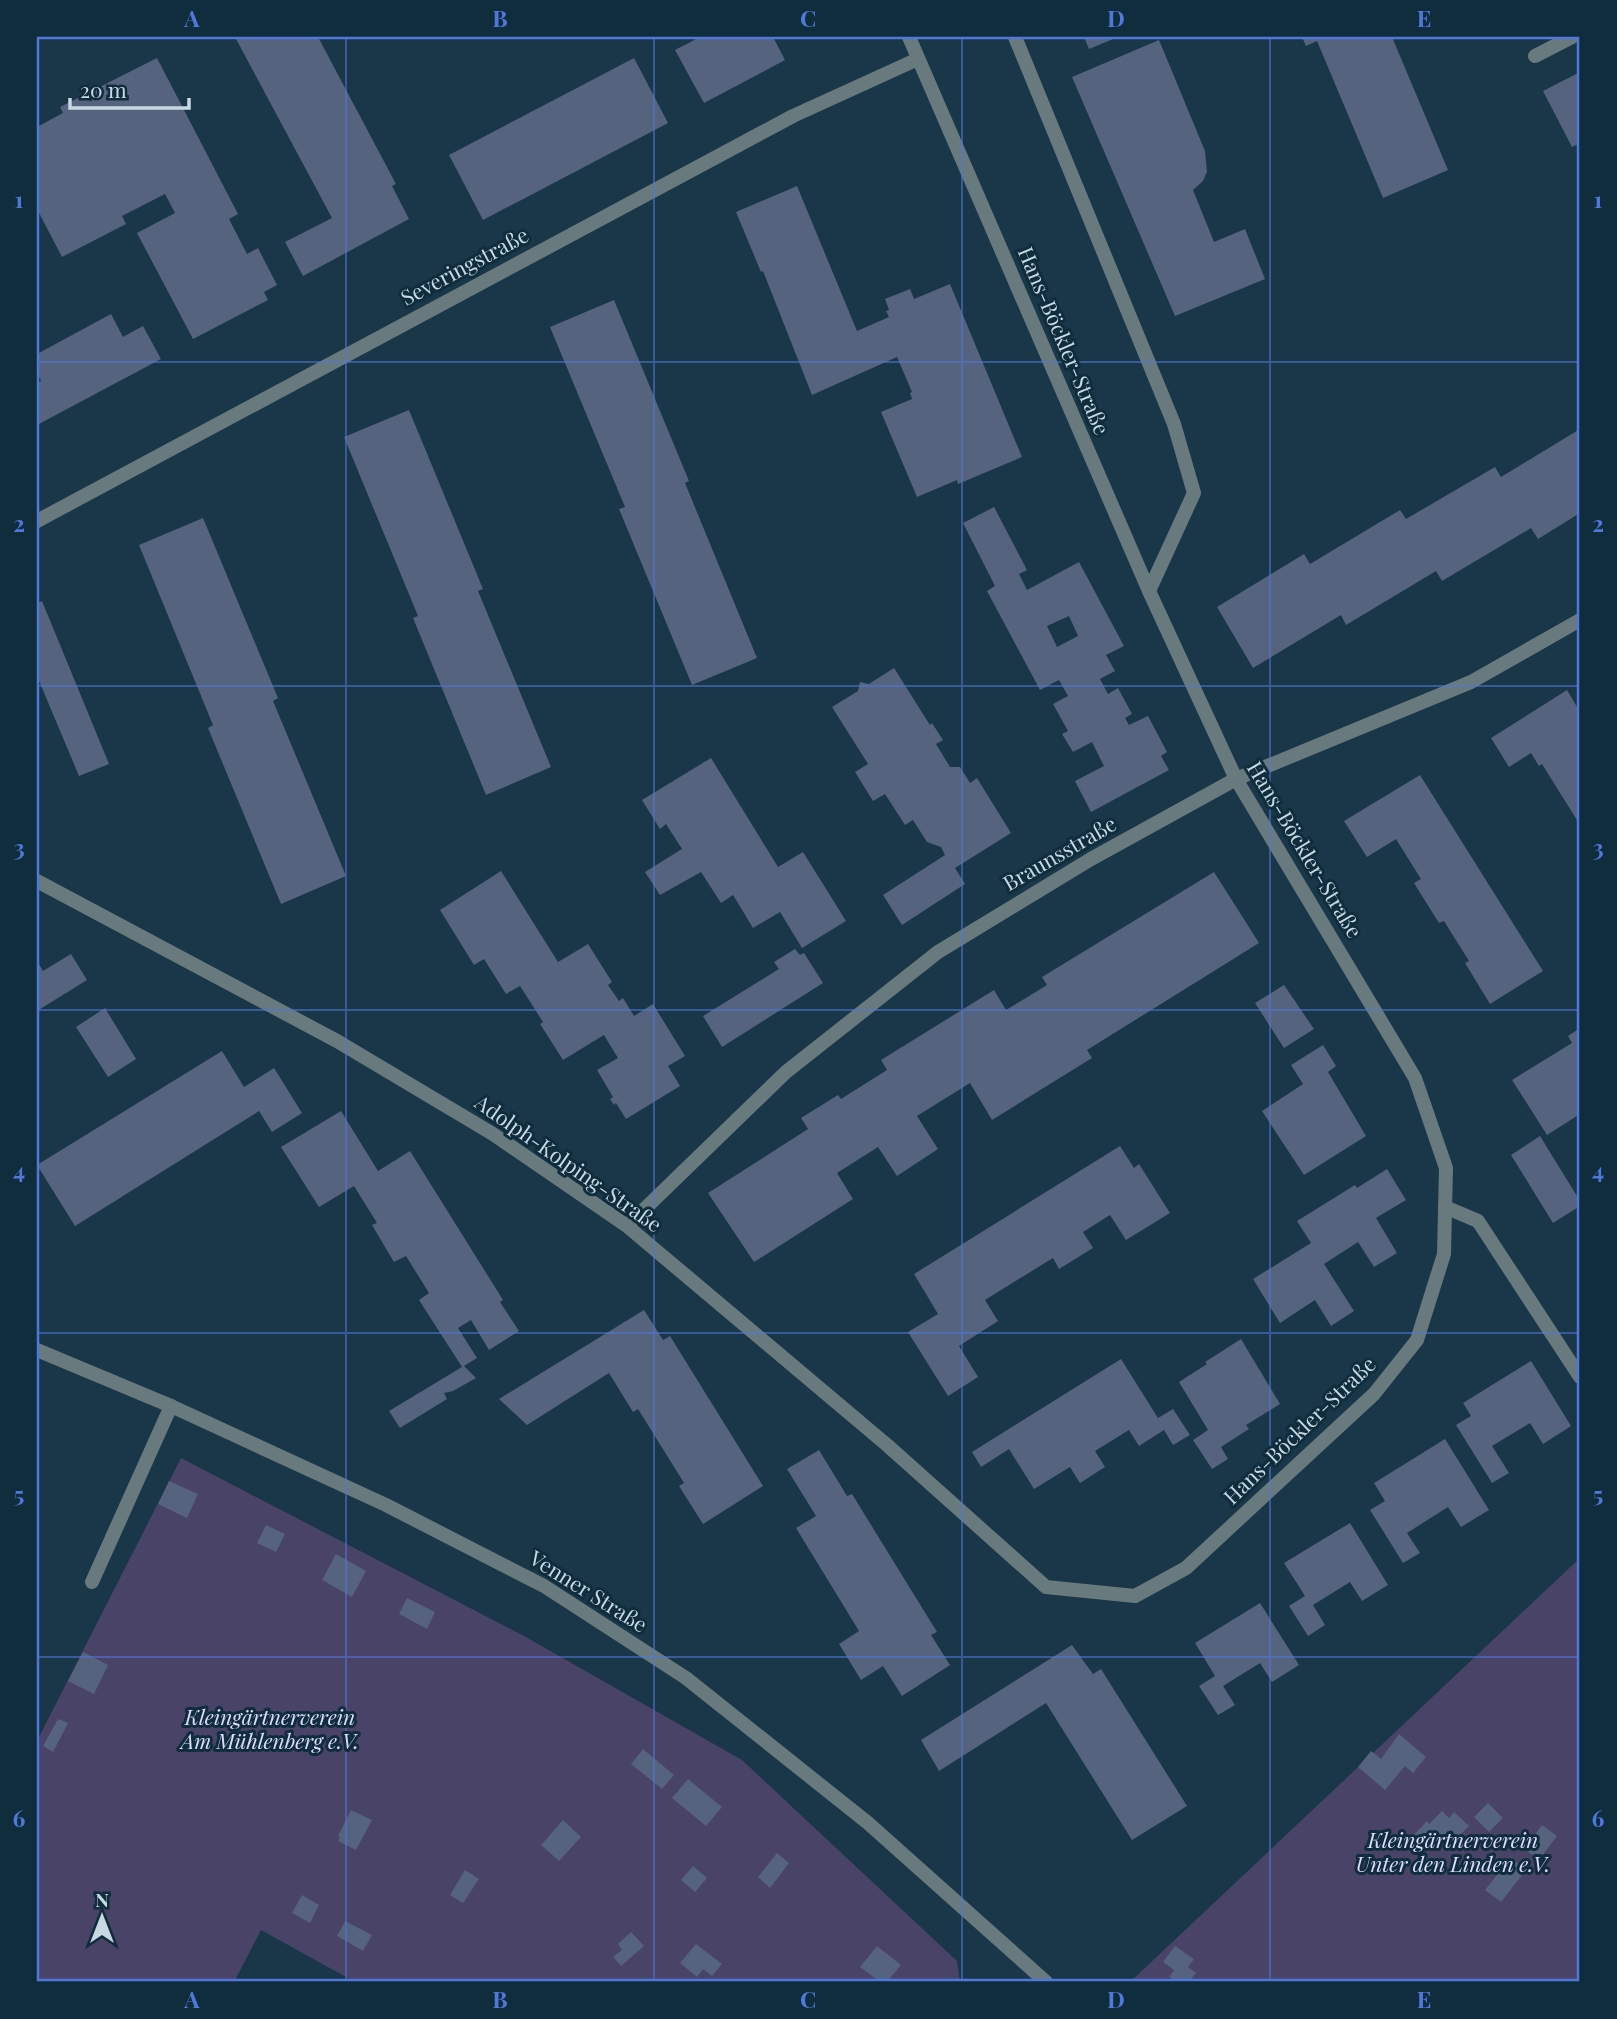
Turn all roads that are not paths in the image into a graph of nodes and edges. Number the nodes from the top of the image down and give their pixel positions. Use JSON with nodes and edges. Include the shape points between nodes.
{"nodes":[{"id":1,"x":909,"y":37,"type":"edge"},
{"id":2,"x":1015,"y":37,"type":"edge"},
{"id":3,"x":1572,"y":37,"type":"edge"},
{"id":4,"x":1535,"y":56,"type":"dead end"},
{"id":5,"x":918,"y":59,"type":"junction"},
{"id":6,"x":37,"y":521,"type":"edge"},
{"id":7,"x":1149,"y":591,"type":"junction"},
{"id":8,"x":1580,"y":620,"type":"edge"},
{"id":9,"x":1236,"y":779,"type":"junction"},
{"id":10,"x":37,"y":881,"type":"edge"},
{"id":11,"x":1445,"y":1207,"type":"junction"},
{"id":12,"x":627,"y":1226,"type":"junction"},
{"id":13,"x":37,"y":1350,"type":"edge"},
{"id":14,"x":1580,"y":1377,"type":"edge"},
{"id":15,"x":171,"y":1406,"type":"junction"},
{"id":16,"x":92,"y":1582,"type":"dead end"},
{"id":17,"x":1135,"y":1596,"type":"joint"},
{"id":18,"x":1046,"y":1982,"type":"edge"}],
"edges":[{"from":1,"to":5,"type":"street","name":"Hans-Böckler-Straße"},
{"from":2,"to":7,"type":"street","via":[[1174,424],[1194,493]]},
{"from":3,"to":4,"type":"street"},
{"from":5,"to":6,"type":"street","name":"Severingstraße","via":[[781,122]]},
{"from":5,"to":7,"type":"street","name":"Hans-Böckler-Straße"},
{"from":7,"to":9,"type":"street","name":"Hans-Böckler-Straße"},
{"from":8,"to":9,"type":"street","name":"Braunsstraße","via":[[1471,682]]},
{"from":9,"to":11,"type":"street","name":"Hans-Böckler-Straße","via":[[1415,1078],[1446,1168]]},
{"from":9,"to":12,"type":"street","name":"Braunsstraße","via":[[939,951],[786,1072]]},
{"from":10,"to":12,"type":"street","name":"Adolph-Kolping-Straße","via":[[337,1041],[494,1134]]},
{"from":11,"to":14,"type":"street","via":[[1478,1221]]},
{"from":11,"to":17,"type":"street","name":"Hans-Böckler-Straße","via":[[1444,1254],[1417,1340],[1374,1394],[1186,1568]]},
{"from":12,"to":17,"type":"street","name":"Adolph-Kolping-Straße","via":[[887,1445],[1046,1587]]},
{"from":13,"to":15,"type":"street","name":"Venner Straße"},
{"from":15,"to":16,"type":"street"},
{"from":15,"to":18,"type":"street","name":"Venner Straße","via":[[386,1505],[544,1586],[686,1678],[869,1823]]}]}
